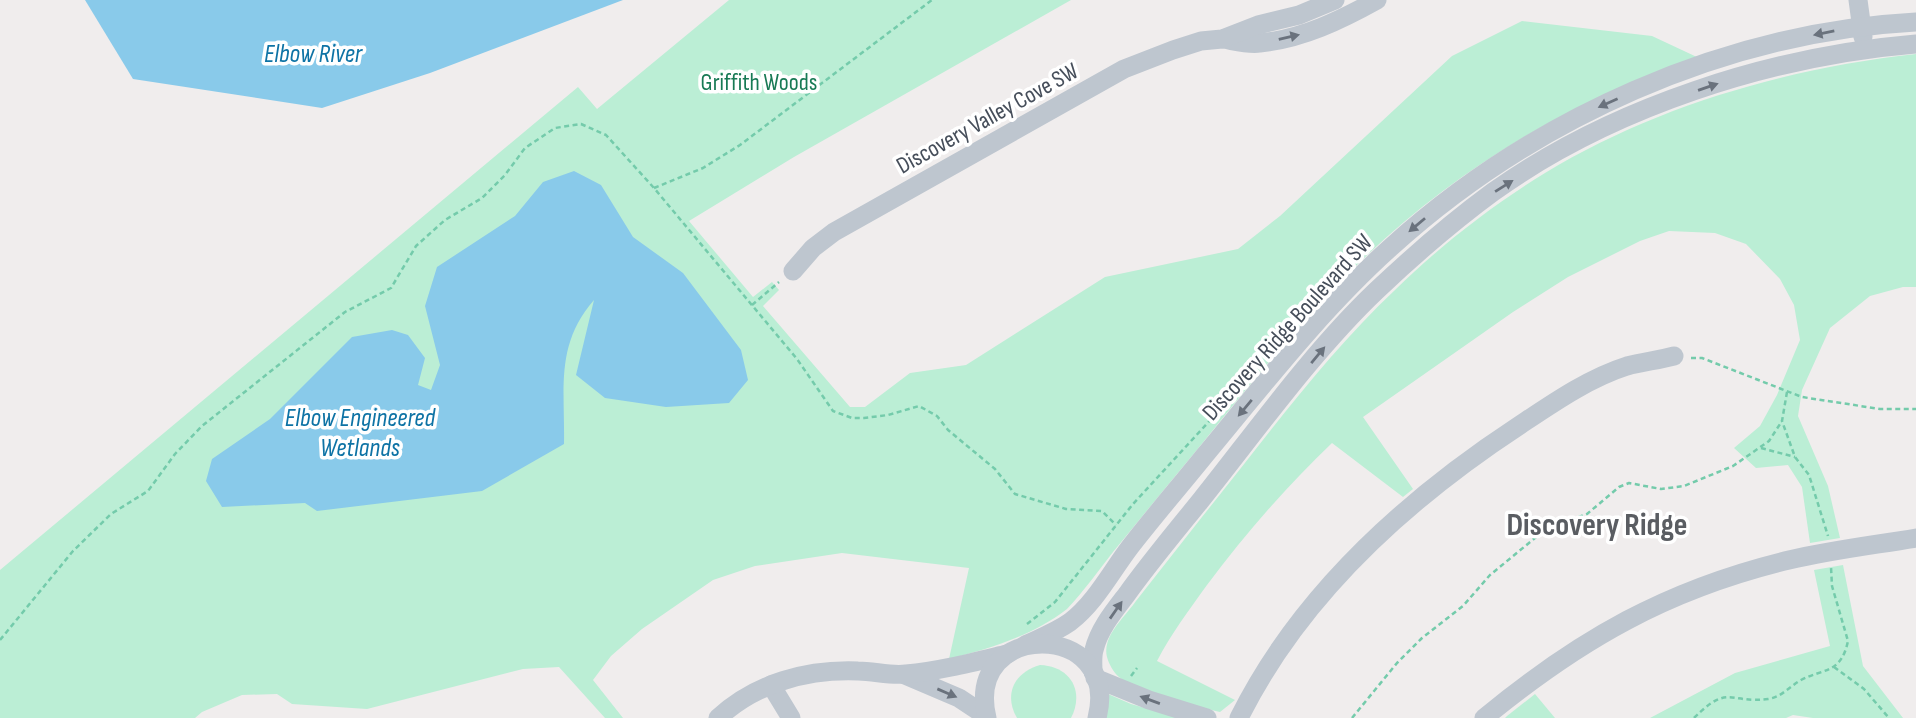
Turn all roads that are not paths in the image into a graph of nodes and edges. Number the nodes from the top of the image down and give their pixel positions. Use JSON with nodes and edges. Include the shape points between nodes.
{"nodes":[{"id":1,"x":1335,"y":0,"type":"edge"},
{"id":2,"x":1377,"y":0,"type":"edge"},
{"id":3,"x":1858,"y":0,"type":"edge"},
{"id":4,"x":1916,"y":22,"type":"edge"},
{"id":5,"x":1862,"y":26,"type":"junction"},
{"id":6,"x":1222,"y":39,"type":"junction"},
{"id":7,"x":1916,"y":44,"type":"edge"},
{"id":8,"x":1865,"y":48,"type":"junction"},
{"id":9,"x":793,"y":271,"type":"road end"},
{"id":10,"x":1674,"y":356,"type":"road end"},
{"id":11,"x":1916,"y":538,"type":"edge"},
{"id":12,"x":1016,"y":650,"type":"junction"},
{"id":13,"x":904,"y":675,"type":"junction"},
{"id":14,"x":1094,"y":675,"type":"junction"},
{"id":15,"x":771,"y":685,"type":"junction"},
{"id":16,"x":987,"y":717,"type":"edge"},
{"id":17,"x":718,"y":718,"type":"edge"},
{"id":18,"x":791,"y":718,"type":"edge"},
{"id":19,"x":1097,"y":718,"type":"edge"},
{"id":20,"x":1207,"y":718,"type":"edge"},
{"id":21,"x":1240,"y":718,"type":"edge"},
{"id":22,"x":1484,"y":718,"type":"edge"}],
"edges":[{"from":1,"to":6,"type":"street","name":"Discovery Valley Cove SW"},
{"from":6,"to":2,"type":"street","name":"Discovery Valley Cove SW","one_way":true,"via":[[1258,44],[1286,38],[1325,26]]},
{"from":3,"to":5,"type":"street"},
{"from":4,"to":5,"type":"street","name":"Discovery Ridge Boulevard SW"},
{"from":5,"to":8,"type":"street"},
{"from":5,"to":12,"type":"street","name":"Discovery Ridge Boulevard SW","one_way":true,"via":[[1758,48],[1660,80],[1563,126],[1467,186],[1390,248],[1341,296],[1148,525],[1080,614]]},
{"from":6,"to":9,"type":"street","name":"Discovery Valley Cove SW","via":[[1201,41],[1124,69],[834,232]]},
{"from":7,"to":8,"type":"street","name":"Discovery Ridge Boulevard SW"},
{"from":14,"to":8,"type":"street","name":"Discovery Ridge Boulevard SW","one_way":true,"via":[[1093,652],[1099,637],[1140,576],[1331,340],[1436,236],[1495,191],[1614,123],[1745,75]]},
{"from":10,"to":21,"type":"street","via":[[1596,379],[1474,455],[1422,495],[1319,599],[1256,686]]},
{"from":11,"to":22,"type":"street","via":[[1783,562],[1708,583],[1635,615],[1551,665]]},
{"from":12,"to":13,"type":"street"},
{"from":12,"to":14,"type":"street","via":[[1044,642],[1063,646],[1080,657]]},
{"from":12,"to":16,"type":"street","via":[[999,662],[987,682]]},
{"from":13,"to":15,"type":"street","via":[[814,672]]},
{"from":13,"to":16,"type":"street","one_way":true,"via":[[959,698]]},
{"from":14,"to":19,"type":"street","name":"Discovery Ridge Boulevard SW","via":[[1100,703]]},
{"from":20,"to":14,"type":"street","one_way":true,"via":[[1149,701]]},
{"from":15,"to":17,"type":"street"},
{"from":15,"to":18,"type":"street"}]}
